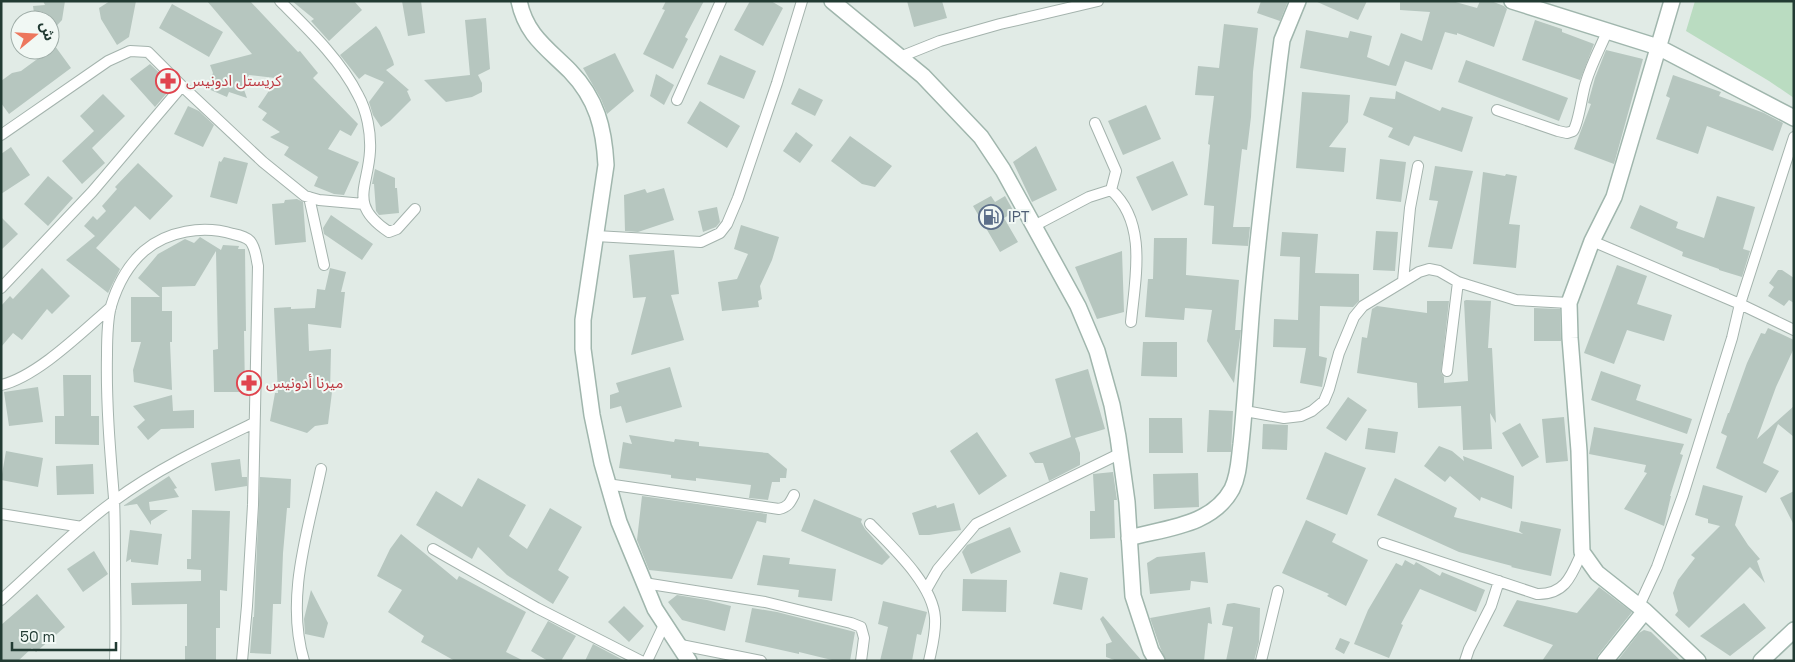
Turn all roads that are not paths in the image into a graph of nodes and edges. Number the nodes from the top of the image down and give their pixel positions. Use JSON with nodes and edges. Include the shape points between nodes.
{"nodes":[{"id":1,"x":280,"y":1,"type":"edge"},
{"id":2,"x":519,"y":1,"type":"edge"},
{"id":3,"x":721,"y":1,"type":"edge"},
{"id":4,"x":802,"y":1,"type":"edge"},
{"id":5,"x":832,"y":1,"type":"edge"},
{"id":6,"x":1098,"y":1,"type":"edge"},
{"id":7,"x":1298,"y":1,"type":"edge"},
{"id":8,"x":1512,"y":1,"type":"edge"},
{"id":9,"x":1672,"y":1,"type":"edge"},
{"id":10,"x":1607,"y":32,"type":"junction"},
{"id":11,"x":1658,"y":47,"type":"junction"},
{"id":12,"x":900,"y":57,"type":"junction"},
{"id":13,"x":182,"y":86,"type":"junction"},
{"id":14,"x":677,"y":100,"type":"dead end"},
{"id":15,"x":1497,"y":110,"type":"dead end"},
{"id":16,"x":1794,"y":118,"type":"edge"},
{"id":17,"x":1095,"y":123,"type":"dead end"},
{"id":18,"x":1,"y":135,"type":"edge"},
{"id":19,"x":1794,"y":136,"type":"edge"},
{"id":20,"x":1418,"y":166,"type":"dead end"},
{"id":21,"x":1111,"y":190,"type":"junction"},
{"id":22,"x":309,"y":198,"type":"junction"},
{"id":23,"x":364,"y":204,"type":"junction"},
{"id":24,"x":415,"y":209,"type":"dead end"},
{"id":25,"x":1034,"y":226,"type":"junction"},
{"id":26,"x":596,"y":236,"type":"junction"},
{"id":27,"x":1592,"y":242,"type":"junction"},
{"id":28,"x":324,"y":265,"type":"dead end"},
{"id":29,"x":1402,"y":281,"type":"junction"},
{"id":30,"x":1458,"y":282,"type":"junction"},
{"id":31,"x":1,"y":288,"type":"edge"},
{"id":32,"x":1569,"y":303,"type":"junction"},
{"id":33,"x":1740,"y":304,"type":"junction"},
{"id":34,"x":111,"y":307,"type":"junction"},
{"id":35,"x":1131,"y":322,"type":"dead end"},
{"id":36,"x":1794,"y":330,"type":"edge"},
{"id":37,"x":1447,"y":371,"type":"dead end"},
{"id":38,"x":1,"y":385,"type":"edge"},
{"id":39,"x":1245,"y":410,"type":"junction"},
{"id":40,"x":254,"y":423,"type":"junction"},
{"id":41,"x":1121,"y":453,"type":"junction"},
{"id":42,"x":321,"y":469,"type":"dead end"},
{"id":43,"x":607,"y":484,"type":"junction"},
{"id":44,"x":794,"y":494,"type":"dead end"},
{"id":45,"x":114,"y":501,"type":"junction"},
{"id":46,"x":1,"y":514,"type":"edge"},
{"id":47,"x":870,"y":524,"type":"dead end"},
{"id":48,"x":82,"y":527,"type":"junction"},
{"id":49,"x":1130,"y":538,"type":"junction"},
{"id":50,"x":1383,"y":543,"type":"dead end"},
{"id":51,"x":433,"y":549,"type":"dead end"},
{"id":52,"x":1582,"y":552,"type":"junction"},
{"id":53,"x":1499,"y":581,"type":"junction"},
{"id":54,"x":644,"y":583,"type":"junction"},
{"id":55,"x":926,"y":590,"type":"junction"},
{"id":56,"x":1278,"y":591,"type":"dead end"},
{"id":57,"x":1,"y":600,"type":"edge"},
{"id":58,"x":1642,"y":609,"type":"junction"},
{"id":59,"x":664,"y":625,"type":"junction"},
{"id":60,"x":1794,"y":630,"type":"edge"},
{"id":61,"x":676,"y":644,"type":"junction"},
{"id":62,"x":115,"y":661,"type":"edge"},
{"id":63,"x":242,"y":661,"type":"edge"},
{"id":64,"x":304,"y":661,"type":"edge"},
{"id":65,"x":641,"y":661,"type":"edge"},
{"id":66,"x":647,"y":661,"type":"edge"},
{"id":67,"x":688,"y":661,"type":"edge"},
{"id":68,"x":761,"y":661,"type":"edge"},
{"id":69,"x":861,"y":661,"type":"edge"},
{"id":70,"x":929,"y":661,"type":"edge"},
{"id":71,"x":1157,"y":661,"type":"edge"},
{"id":72,"x":1262,"y":661,"type":"edge"},
{"id":73,"x":1465,"y":661,"type":"edge"},
{"id":74,"x":1605,"y":661,"type":"edge"},
{"id":75,"x":1698,"y":661,"type":"edge"},
{"id":76,"x":1761,"y":661,"type":"edge"}],
"edges":[{"from":1,"to":23,"type":"street","via":[[309,30],[359,96],[370,139]]},
{"from":2,"to":26,"type":"street","via":[[526,24],[535,38],[571,72],[590,98],[600,119],[606,165]]},
{"from":3,"to":14,"type":"street"},
{"from":4,"to":26,"type":"street","via":[[738,198],[720,232],[701,242]]},
{"from":5,"to":12,"type":"street"},
{"from":6,"to":12,"type":"street","via":[[1000,24],[940,41]]},
{"from":7,"to":39,"type":"street","via":[[1282,40],[1279,63],[1250,330]]},
{"from":8,"to":10,"type":"street"},
{"from":9,"to":11,"type":"street"},
{"from":10,"to":11,"type":"street"},
{"from":10,"to":15,"type":"street","via":[[1586,79],[1578,122],[1573,131],[1558,131]]},
{"from":11,"to":16,"type":"street"},
{"from":11,"to":27,"type":"street","via":[[1614,196]]},
{"from":12,"to":25,"type":"street","via":[[923,76],[981,137],[1004,170]]},
{"from":13,"to":18,"type":"street","via":[[148,52],[130,51],[108,61]]},
{"from":13,"to":22,"type":"street","via":[[263,162]]},
{"from":13,"to":31,"type":"street","via":[[92,192]]},
{"from":17,"to":21,"type":"street","via":[[1116,171]]},
{"from":19,"to":33,"type":"street"},
{"from":20,"to":29,"type":"street"},
{"from":21,"to":25,"type":"street","via":[[1089,196]]},
{"from":21,"to":35,"type":"street","via":[[1124,203],[1136,245]]},
{"from":22,"to":23,"type":"street"},
{"from":22,"to":28,"type":"street"},
{"from":23,"to":24,"type":"street","via":[[389,232],[398,229]]},
{"from":25,"to":41,"type":"street","via":[[1078,306],[1097,351]]},
{"from":26,"to":43,"type":"street","via":[[586,291],[583,349],[592,415]]},
{"from":27,"to":32,"type":"street"},
{"from":27,"to":33,"type":"street"},
{"from":29,"to":30,"type":"street","via":[[1429,270],[1439,271]]},
{"from":29,"to":39,"type":"street","via":[[1363,306],[1354,317],[1339,353],[1329,390],[1324,401],[1312,411],[1284,418]]},
{"from":30,"to":32,"type":"street","via":[[1516,300]]},
{"from":30,"to":37,"type":"street"},
{"from":32,"to":52,"type":"street"},
{"from":33,"to":36,"type":"street"},
{"from":33,"to":58,"type":"street","via":[[1683,495]]},
{"from":34,"to":38,"type":"street","via":[[46,361]]},
{"from":34,"to":40,"type":"street","via":[[130,266],[161,239],[188,230],[210,230],[240,236],[250,242],[258,266]]},
{"from":34,"to":45,"type":"street","via":[[106,381]]},
{"from":39,"to":49,"type":"street","via":[[1237,472],[1232,489],[1218,507],[1193,522]]},
{"from":40,"to":45,"type":"street","via":[[173,463]]},
{"from":40,"to":63,"type":"street","via":[[251,554]]},
{"from":41,"to":49,"type":"street"},
{"from":41,"to":55,"type":"street","via":[[976,524],[938,569]]},
{"from":42,"to":64,"type":"street","via":[[298,582],[297,630]]},
{"from":43,"to":44,"type":"street","via":[[779,509],[790,503]]},
{"from":43,"to":54,"type":"street"},
{"from":45,"to":48,"type":"street"},
{"from":45,"to":62,"type":"street"},
{"from":46,"to":48,"type":"street"},
{"from":47,"to":55,"type":"street","via":[[908,564]]},
{"from":48,"to":57,"type":"street"},
{"from":49,"to":71,"type":"street","via":[[1132,596]]},
{"from":50,"to":53,"type":"street"},
{"from":51,"to":65,"type":"street","via":[[537,608]]},
{"from":52,"to":53,"type":"street","via":[[1566,583],[1549,593],[1530,592]]},
{"from":52,"to":58,"type":"street","via":[[1597,573]]},
{"from":53,"to":73,"type":"street"},
{"from":54,"to":59,"type":"street"},
{"from":54,"to":69,"type":"street","via":[[765,602],[851,623],[861,628],[864,638]]},
{"from":55,"to":70,"type":"street","via":[[935,617]]},
{"from":56,"to":72,"type":"street"},
{"from":58,"to":74,"type":"street"},
{"from":58,"to":75,"type":"street"},
{"from":59,"to":61,"type":"street"},
{"from":59,"to":66,"type":"street"},
{"from":60,"to":76,"type":"street"},
{"from":61,"to":67,"type":"street"},
{"from":61,"to":68,"type":"street"}]}
